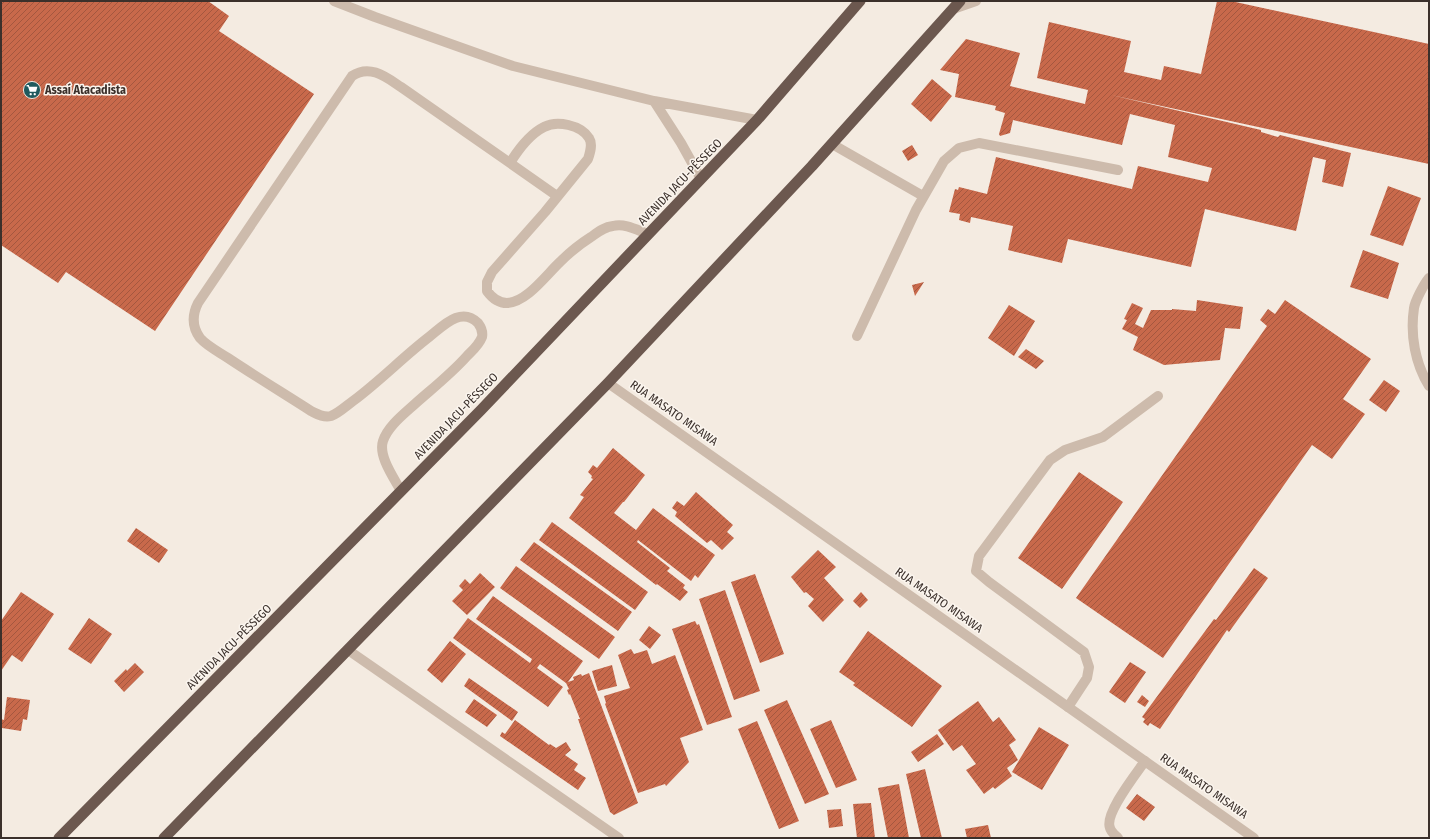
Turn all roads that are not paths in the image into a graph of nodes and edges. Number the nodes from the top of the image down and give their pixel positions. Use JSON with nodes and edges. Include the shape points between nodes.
{"nodes":[{"id":1,"x":334,"y":1,"type":"edge"},
{"id":2,"x":860,"y":1,"type":"edge"},
{"id":3,"x":976,"y":1,"type":"edge"},
{"id":4,"x":957,"y":5,"type":"edge"},
{"id":5,"x":654,"y":101,"type":"junction"},
{"id":6,"x":757,"y":120,"type":"junction"},
{"id":7,"x":832,"y":144,"type":"junction"},
{"id":8,"x":510,"y":162,"type":"junction"},
{"id":9,"x":1118,"y":170,"type":"dead end"},
{"id":10,"x":701,"y":179,"type":"junction"},
{"id":11,"x":557,"y":196,"type":"junction"},
{"id":12,"x":923,"y":196,"type":"junction"},
{"id":13,"x":648,"y":234,"type":"junction"},
{"id":14,"x":1429,"y":278,"type":"edge"},
{"id":15,"x":857,"y":336,"type":"dead end"},
{"id":16,"x":608,"y":383,"type":"junction"},
{"id":17,"x":1429,"y":386,"type":"edge"},
{"id":18,"x":1158,"y":396,"type":"dead end"},
{"id":19,"x":401,"y":491,"type":"junction"},
{"id":20,"x":348,"y":650,"type":"junction"},
{"id":21,"x":1068,"y":707,"type":"junction"},
{"id":22,"x":1145,"y":761,"type":"junction"},
{"id":23,"x":59,"y":838,"type":"edge"},
{"id":24,"x":164,"y":838,"type":"edge"},
{"id":25,"x":619,"y":838,"type":"edge"},
{"id":26,"x":1118,"y":838,"type":"edge"},
{"id":27,"x":1254,"y":838,"type":"edge"}],
"edges":[{"from":1,"to":5,"type":"street","via":[[513,66]]},
{"from":2,"to":6,"type":"highway","name":"AVENIDA JACU-PÊSSEGO"},
{"from":3,"to":4,"type":"street"},
{"from":4,"to":7,"type":"highway"},
{"from":5,"to":6,"type":"street"},
{"from":5,"to":10,"type":"street"},
{"from":6,"to":10,"type":"highway","name":"AVENIDA JACU-PÊSSEGO"},
{"from":7,"to":12,"type":"street"},
{"from":7,"to":16,"type":"highway"},
{"from":8,"to":11,"type":"street"},
{"from":8,"to":11,"type":"street","via":[[528,139],[544,126],[564,124],[580,130],[589,138],[590,154],[584,165]]},
{"from":8,"to":19,"type":"street","via":[[401,86],[373,72],[358,72],[340,93],[195,310],[195,328],[206,343],[242,368],[323,416],[330,416],[345,408],[454,318],[461,315],[476,322],[481,327],[482,336],[478,345],[401,417],[384,439],[383,458]]},
{"from":9,"to":12,"type":"street","via":[[979,142],[959,148],[944,161]]},
{"from":10,"to":13,"type":"highway","name":"AVENIDA JACU-PÊSSEGO"},
{"from":11,"to":13,"type":"street","via":[[492,272],[487,282],[487,291],[492,298],[508,303],[529,293],[561,261],[601,230],[621,225]]},
{"from":12,"to":15,"type":"street"},
{"from":13,"to":19,"type":"highway","name":"AVENIDA JACU-PÊSSEGO"},
{"from":14,"to":17,"type":"street","via":[[1414,307],[1412,340],[1421,374]]},
{"from":16,"to":20,"type":"highway"},
{"from":16,"to":21,"type":"street","name":"RUA MASATO MISAWA"},
{"from":18,"to":21,"type":"street","via":[[1103,437],[1065,450],[1050,460],[979,556],[976,570],[989,582],[1084,652],[1089,667],[1087,678]]},
{"from":19,"to":23,"type":"highway","name":"AVENIDA JACU-PÊSSEGO"},
{"from":20,"to":24,"type":"highway"},
{"from":20,"to":25,"type":"street"},
{"from":21,"to":22,"type":"street","name":"RUA MASATO MISAWA"},
{"from":22,"to":26,"type":"street","via":[[1109,818],[1110,829]]},
{"from":22,"to":27,"type":"street","name":"RUA MASATO MISAWA"}]}
